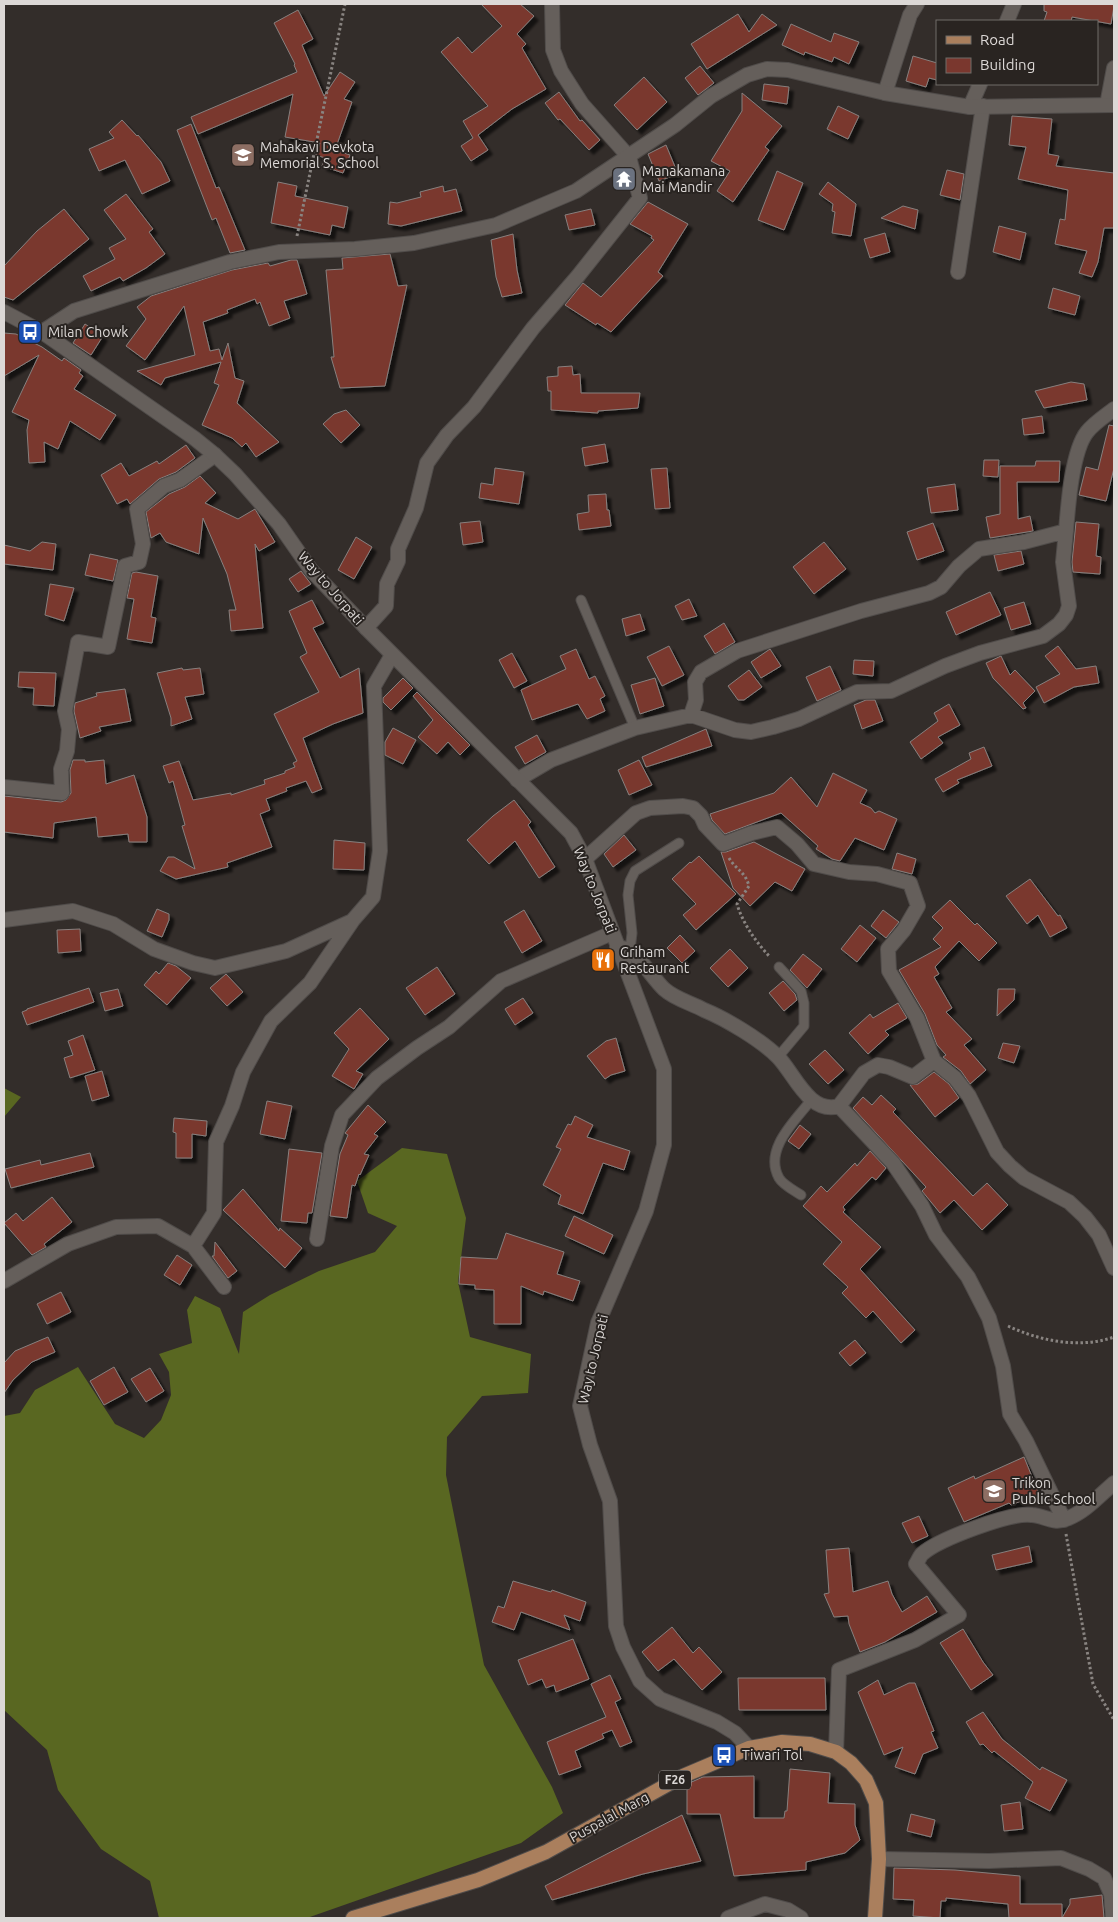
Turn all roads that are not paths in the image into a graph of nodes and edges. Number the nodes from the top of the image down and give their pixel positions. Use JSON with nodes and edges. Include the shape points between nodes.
{"nodes":[{"id":1,"x":552,"y":4,"type":"edge"},
{"id":2,"x":917,"y":4,"type":"edge"},
{"id":3,"x":1014,"y":4,"type":"edge"},
{"id":4,"x":1007,"y":20,"type":"edge"},
{"id":5,"x":1114,"y":68,"type":"edge"},
{"id":6,"x":980,"y":85,"type":"edge"},
{"id":7,"x":885,"y":94,"type":"junction"},
{"id":8,"x":1111,"y":104,"type":"edge"},
{"id":9,"x":977,"y":107,"type":"junction"},
{"id":10,"x":629,"y":157,"type":"junction"},
{"id":11,"x":958,"y":272,"type":"dead end"},
{"id":12,"x":7,"y":315,"type":"edge"},
{"id":13,"x":42,"y":332,"type":"junction"},
{"id":14,"x":1114,"y":409,"type":"edge"},
{"id":15,"x":215,"y":455,"type":"junction"},
{"id":16,"x":1066,"y":531,"type":"junction"},
{"id":17,"x":581,"y":600,"type":"dead end"},
{"id":18,"x":366,"y":628,"type":"junction"},
{"id":19,"x":392,"y":655,"type":"junction"},
{"id":20,"x":691,"y":715,"type":"junction"},
{"id":21,"x":635,"y":728,"type":"junction"},
{"id":22,"x":517,"y":780,"type":"junction"},
{"id":23,"x":4,"y":787,"type":"edge"},
{"id":24,"x":679,"y":842,"type":"dead end"},
{"id":25,"x":585,"y":859,"type":"junction"},
{"id":26,"x":4,"y":920,"type":"edge"},
{"id":27,"x":353,"y":920,"type":"junction"},
{"id":28,"x":612,"y":933,"type":"junction"},
{"id":29,"x":623,"y":948,"type":"junction"},
{"id":30,"x":779,"y":966,"type":"road end"},
{"id":31,"x":778,"y":1057,"type":"junction"},
{"id":32,"x":934,"y":1061,"type":"junction"},
{"id":33,"x":812,"y":1099,"type":"junction"},
{"id":34,"x":839,"y":1106,"type":"junction"},
{"id":35,"x":801,"y":1195,"type":"dead end"},
{"id":36,"x":317,"y":1239,"type":"dead end"},
{"id":37,"x":193,"y":1246,"type":"junction"},
{"id":38,"x":1114,"y":1268,"type":"edge"},
{"id":39,"x":4,"y":1281,"type":"edge"},
{"id":40,"x":224,"y":1287,"type":"dead end"},
{"id":41,"x":1114,"y":1483,"type":"edge"},
{"id":42,"x":1064,"y":1520,"type":"junction"},
{"id":43,"x":749,"y":1748,"type":"junction"},
{"id":44,"x":836,"y":1752,"type":"junction"},
{"id":45,"x":879,"y":1859,"type":"junction"},
{"id":46,"x":353,"y":1918,"type":"edge"},
{"id":47,"x":728,"y":1918,"type":"edge"},
{"id":48,"x":801,"y":1918,"type":"edge"},
{"id":49,"x":875,"y":1918,"type":"edge"},
{"id":50,"x":1113,"y":1918,"type":"edge"}],
"edges":[{"from":1,"to":10,"type":"street","via":[[554,50],[561,71],[582,104]]},
{"from":2,"to":7,"type":"street","via":[[910,15]]},
{"from":3,"to":4,"type":"street"},
{"from":5,"to":8,"type":"street"},
{"from":6,"to":9,"type":"street"},
{"from":7,"to":9,"type":"street"},
{"from":7,"to":10,"type":"street","via":[[788,70],[767,69],[747,75],[712,96]]},
{"from":8,"to":9,"type":"street"},
{"from":9,"to":11,"type":"street"},
{"from":10,"to":13,"type":"street","via":[[576,191],[496,225],[414,243],[279,252],[230,262],[74,311]]},
{"from":10,"to":18,"type":"street","via":[[640,198],[427,463],[416,508],[387,584],[386,606]]},
{"from":12,"to":13,"type":"street","name":"Way to Jorpati"},
{"from":13,"to":15,"type":"street","name":"Way to Jorpati"},
{"from":14,"to":16,"type":"street","via":[[1087,432],[1081,444]]},
{"from":15,"to":18,"type":"street","name":"Way to Jorpati","via":[[279,524],[311,570]]},
{"from":15,"to":23,"type":"street","via":[[180,480],[164,486],[137,509],[143,544],[139,562],[125,566],[108,647],[78,642],[64,711],[69,729],[61,769],[62,793]]},
{"from":16,"to":20,"type":"street","via":[[979,549],[941,586],[928,593],[737,651],[701,672],[695,682],[696,700]]},
{"from":16,"to":20,"type":"street","via":[[1064,562],[1069,606],[1066,616],[1043,636],[980,653],[891,691],[857,692],[799,719],[751,732]]},
{"from":17,"to":21,"type":"lane"},
{"from":18,"to":19,"type":"street","name":"Way to Jorpati"},
{"from":19,"to":22,"type":"street","name":"Way to Jorpati"},
{"from":19,"to":27,"type":"street","via":[[374,686],[380,851],[373,897]]},
{"from":20,"to":21,"type":"street"},
{"from":21,"to":22,"type":"street","via":[[551,760]]},
{"from":22,"to":25,"type":"street","name":"Way to Jorpati","via":[[571,833]]},
{"from":24,"to":29,"type":"lane","via":[[635,871],[628,895],[632,933]]},
{"from":25,"to":28,"type":"street","name":"Way to Jorpati"},
{"from":25,"to":32,"type":"street","via":[[636,813],[650,808],[682,806],[693,808],[724,844],[777,827],[814,864],[910,883],[918,906],[888,949],[890,971],[917,1018]]},
{"from":26,"to":27,"type":"street","via":[[73,911],[113,924],[154,948],[215,968],[286,951]]},
{"from":27,"to":37,"type":"street","via":[[310,983],[271,1021],[243,1072],[216,1142],[214,1213]]},
{"from":28,"to":29,"type":"street","name":"Way to Jorpati"},
{"from":28,"to":36,"type":"street","via":[[501,981],[449,1027],[377,1078],[342,1115],[332,1146]]},
{"from":29,"to":31,"type":"street","via":[[664,990],[707,1010],[754,1038]]},
{"from":29,"to":43,"type":"street","name":"Way to Jorpati","via":[[664,1069],[664,1145],[646,1211],[598,1323],[580,1406],[610,1501],[616,1626],[623,1647],[640,1681],[660,1699],[716,1722],[735,1733]]},
{"from":30,"to":31,"type":"lane","via":[[801,991],[804,1026]]},
{"from":31,"to":33,"type":"street"},
{"from":32,"to":34,"type":"street","via":[[912,1077],[878,1065],[864,1073]]},
{"from":32,"to":38,"type":"street","via":[[955,1078],[969,1096],[997,1152],[1024,1178],[1069,1202],[1085,1217],[1099,1235]]},
{"from":33,"to":34,"type":"street","via":[[823,1106]]},
{"from":33,"to":35,"type":"lane","via":[[776,1148],[775,1161],[780,1179]]},
{"from":34,"to":42,"type":"street","via":[[893,1162],[922,1206],[936,1235],[968,1277],[989,1318],[1003,1366],[1010,1414]]},
{"from":37,"to":39,"type":"street","via":[[158,1226],[116,1227],[68,1244]]},
{"from":37,"to":40,"type":"street"},
{"from":41,"to":42,"type":"street","via":[[1078,1514]]},
{"from":42,"to":44,"type":"street","via":[[1052,1521],[1032,1514],[999,1520],[922,1554],[916,1564],[959,1615],[915,1640],[839,1670]]},
{"from":43,"to":44,"type":"main road","name":"Puspalal Marg","number":"F26","via":[[782,1742],[810,1744]]},
{"from":43,"to":46,"type":"main road","name":"Puspalal Marg","number":"F26","via":[[682,1776],[546,1852],[478,1880]]},
{"from":44,"to":45,"type":"main road","name":"Puspalal Marg","number":"F26","via":[[866,1780],[876,1803]]},
{"from":45,"to":49,"type":"main road","name":"Puspalal Marg","number":"F26"},
{"from":45,"to":50,"type":"street","via":[[989,1861],[1061,1858],[1104,1878],[1111,1894]]},
{"from":47,"to":48,"type":"street","via":[[765,1904],[788,1910]]}]}
